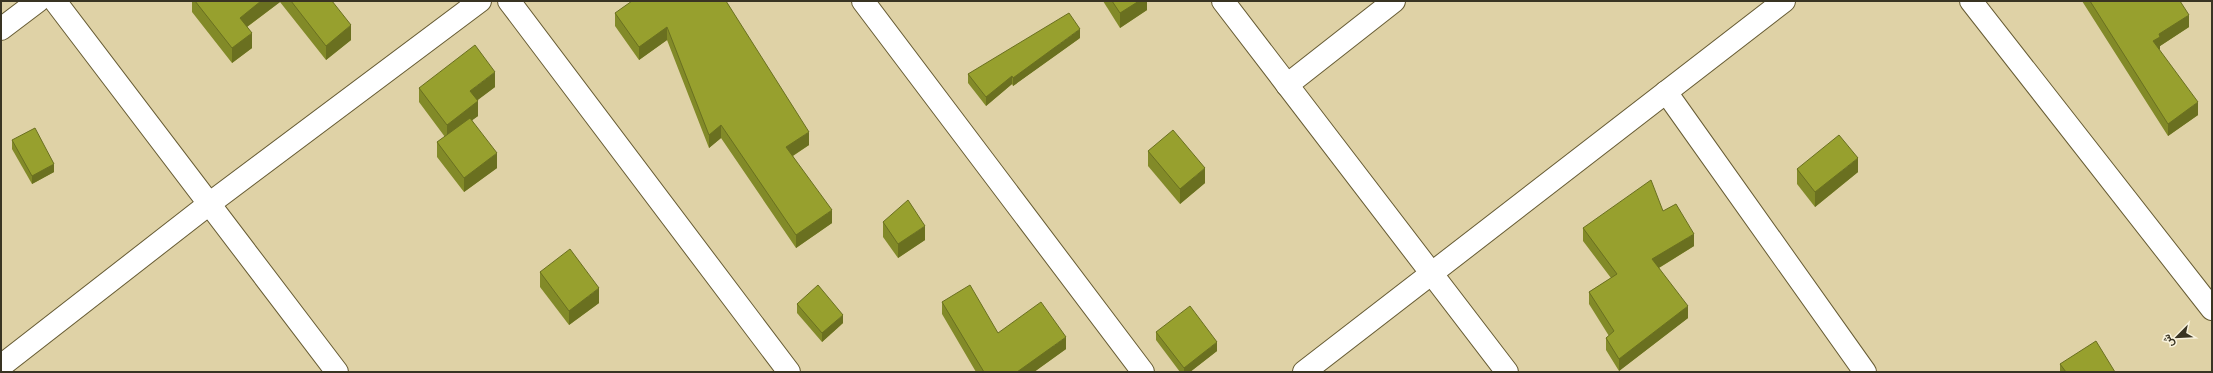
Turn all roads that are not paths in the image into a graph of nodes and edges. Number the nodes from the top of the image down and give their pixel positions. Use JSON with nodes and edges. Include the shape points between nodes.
{"nodes":[{"id":1,"x":38,"y":1,"type":"edge"},
{"id":2,"x":55,"y":1,"type":"edge"},
{"id":3,"x":509,"y":1,"type":"edge"},
{"id":4,"x":863,"y":1,"type":"edge"},
{"id":5,"x":1223,"y":1,"type":"edge"},
{"id":6,"x":1394,"y":1,"type":"edge"},
{"id":7,"x":1784,"y":1,"type":"edge"},
{"id":8,"x":1971,"y":1,"type":"edge"},
{"id":9,"x":474,"y":3,"type":"edge"},
{"id":10,"x":1,"y":29,"type":"edge"},
{"id":11,"x":1287,"y":84,"type":"junction"},
{"id":12,"x":1666,"y":92,"type":"junction"},
{"id":13,"x":210,"y":204,"type":"junction"},
{"id":14,"x":1432,"y":273,"type":"junction"},
{"id":15,"x":2212,"y":309,"type":"edge"},
{"id":16,"x":1,"y":366,"type":"edge"},
{"id":17,"x":337,"y":372,"type":"edge"},
{"id":18,"x":788,"y":372,"type":"edge"},
{"id":19,"x":1143,"y":372,"type":"edge"},
{"id":20,"x":1304,"y":372,"type":"edge"},
{"id":21,"x":1507,"y":372,"type":"edge"},
{"id":22,"x":1865,"y":372,"type":"edge"}],
"edges":[{"from":1,"to":10,"type":"street"},
{"from":2,"to":13,"type":"street"},
{"from":3,"to":18,"type":"street"},
{"from":4,"to":19,"type":"street"},
{"from":5,"to":11,"type":"street"},
{"from":6,"to":11,"type":"street"},
{"from":7,"to":12,"type":"street"},
{"from":8,"to":15,"type":"street"},
{"from":9,"to":13,"type":"street"},
{"from":11,"to":14,"type":"street"},
{"from":12,"to":14,"type":"street"},
{"from":12,"to":22,"type":"street"},
{"from":13,"to":16,"type":"street"},
{"from":13,"to":17,"type":"street"},
{"from":14,"to":20,"type":"street"},
{"from":14,"to":21,"type":"street"}]}
